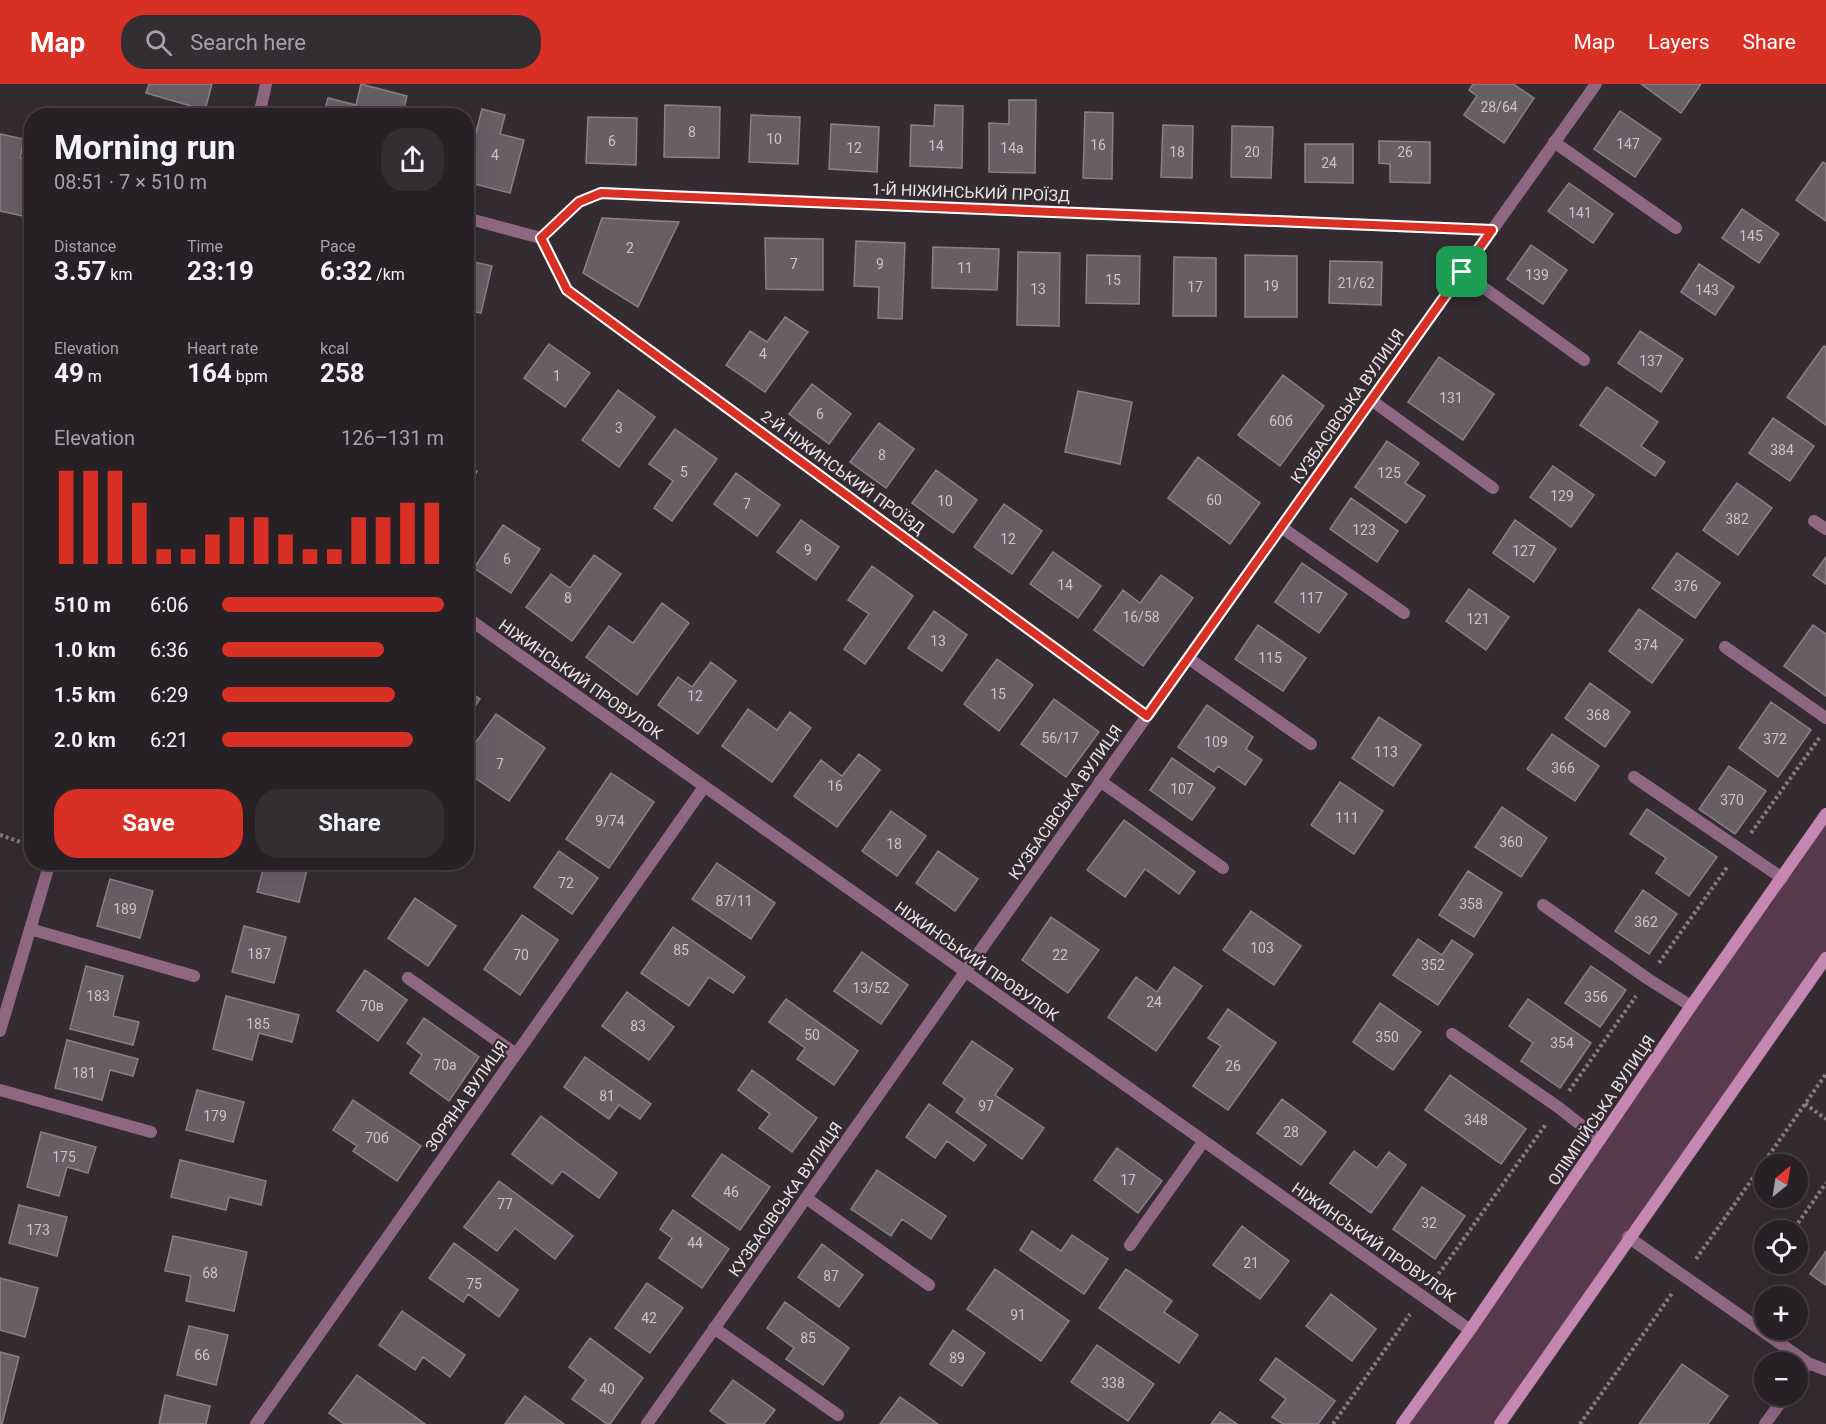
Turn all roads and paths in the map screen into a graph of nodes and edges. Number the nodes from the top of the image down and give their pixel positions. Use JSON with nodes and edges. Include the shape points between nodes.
{"nodes":[{"id":1,"x":266,"y":84,"type":"edge"},
{"id":2,"x":1596,"y":84,"type":"edge"},
{"id":3,"x":261,"y":108,"type":"edge"},
{"id":4,"x":1554,"y":142,"type":"junction"},
{"id":5,"x":474,"y":220,"type":"edge"},
{"id":6,"x":1676,"y":228,"type":"dead end"},
{"id":7,"x":1492,"y":230,"type":"junction"},
{"id":8,"x":541,"y":238,"type":"junction"},
{"id":9,"x":1462,"y":272,"type":"junction"},
{"id":10,"x":1584,"y":360,"type":"dead end"},
{"id":11,"x":1371,"y":400,"type":"junction"},
{"id":12,"x":1493,"y":488,"type":"dead end"},
{"id":13,"x":1814,"y":521,"type":"dead end"},
{"id":14,"x":1281,"y":527,"type":"junction"},
{"id":15,"x":1826,"y":529,"type":"edge"},
{"id":16,"x":1404,"y":613,"type":"dead end"},
{"id":17,"x":474,"y":624,"type":"edge"},
{"id":18,"x":1725,"y":647,"type":"dead end"},
{"id":19,"x":1188,"y":658,"type":"junction"},
{"id":20,"x":1147,"y":716,"type":"junction"},
{"id":21,"x":1826,"y":718,"type":"edge"},
{"id":22,"x":1826,"y":728,"type":"edge"},
{"id":23,"x":1311,"y":744,"type":"dead end"},
{"id":24,"x":1634,"y":777,"type":"dead end"},
{"id":25,"x":1100,"y":781,"type":"junction"},
{"id":26,"x":704,"y":786,"type":"junction"},
{"id":27,"x":1826,"y":814,"type":"edge"},
{"id":28,"x":0,"y":835,"type":"edge"},
{"id":29,"x":24,"y":843,"type":"edge"},
{"id":30,"x":1739,"y":851,"type":"junction"},
{"id":31,"x":1223,"y":868,"type":"dead end"},
{"id":32,"x":48,"y":870,"type":"edge"},
{"id":33,"x":1782,"y":879,"type":"junction"},
{"id":34,"x":1543,"y":905,"type":"dead end"},
{"id":35,"x":30,"y":929,"type":"junction"},
{"id":36,"x":1826,"y":958,"type":"edge"},
{"id":37,"x":965,"y":972,"type":"junction"},
{"id":38,"x":194,"y":975,"type":"dead end"},
{"id":39,"x":408,"y":978,"type":"dead end"},
{"id":40,"x":1648,"y":979,"type":"junction"},
{"id":41,"x":1691,"y":1006,"type":"junction"},
{"id":42,"x":0,"y":1031,"type":"edge"},
{"id":43,"x":1452,"y":1034,"type":"dead end"},
{"id":44,"x":516,"y":1054,"type":"junction"},
{"id":45,"x":1826,"y":1074,"type":"edge"},
{"id":46,"x":0,"y":1090,"type":"edge"},
{"id":47,"x":1805,"y":1104,"type":"junction"},
{"id":48,"x":1558,"y":1107,"type":"junction"},
{"id":49,"x":1826,"y":1119,"type":"edge"},
{"id":50,"x":151,"y":1132,"type":"dead end"},
{"id":51,"x":1600,"y":1140,"type":"junction"},
{"id":52,"x":1203,"y":1142,"type":"junction"},
{"id":53,"x":1826,"y":1183,"type":"edge"},
{"id":54,"x":806,"y":1198,"type":"junction"},
{"id":55,"x":1800,"y":1220,"type":"edge"},
{"id":56,"x":1628,"y":1237,"type":"junction"},
{"id":57,"x":1130,"y":1245,"type":"dead end"},
{"id":58,"x":1684,"y":1276,"type":"junction"},
{"id":59,"x":929,"y":1285,"type":"dead end"},
{"id":60,"x":1423,"y":1296,"type":"junction"},
{"id":61,"x":714,"y":1328,"type":"junction"},
{"id":62,"x":1470,"y":1330,"type":"junction"},
{"id":63,"x":1792,"y":1352,"type":"edge"},
{"id":64,"x":1808,"y":1363,"type":"edge"},
{"id":65,"x":1826,"y":1370,"type":"edge"},
{"id":66,"x":1778,"y":1406,"type":"edge"},
{"id":67,"x":838,"y":1415,"type":"dead end"},
{"id":68,"x":256,"y":1424,"type":"edge"},
{"id":69,"x":647,"y":1424,"type":"edge"},
{"id":70,"x":1333,"y":1424,"type":"edge"},
{"id":71,"x":1402,"y":1424,"type":"edge"},
{"id":72,"x":1500,"y":1424,"type":"edge"},
{"id":73,"x":1580,"y":1424,"type":"edge"},
{"id":74,"x":1765,"y":1424,"type":"edge"}],
"edges":[{"from":1,"to":3,"type":"street"},
{"from":2,"to":4,"type":"street","name":"КУЗБАСІВСЬКА ВУЛИЦЯ"},
{"from":4,"to":6,"type":"street"},
{"from":4,"to":7,"type":"street","name":"КУЗБАСІВСЬКА ВУЛИЦЯ"},
{"from":5,"to":8,"type":"street"},
{"from":7,"to":8,"type":"street","name":"1-Й НІЖИНСЬКИЙ ПРОЇЗД","via":[[601,193],[579,202]]},
{"from":7,"to":9,"type":"street","name":"КУЗБАСІВСЬКА ВУЛИЦЯ"},
{"from":8,"to":20,"type":"street","name":"2-Й НІЖИНСЬКИЙ ПРОЇЗД","via":[[567,290]]},
{"from":9,"to":10,"type":"street"},
{"from":9,"to":11,"type":"street","name":"КУЗБАСІВСЬКА ВУЛИЦЯ"},
{"from":11,"to":12,"type":"street"},
{"from":11,"to":14,"type":"street","name":"КУЗБАСІВСЬКА ВУЛИЦЯ"},
{"from":13,"to":15,"type":"street"},
{"from":14,"to":16,"type":"street"},
{"from":14,"to":19,"type":"street","name":"КУЗБАСІВСЬКА ВУЛИЦЯ"},
{"from":17,"to":26,"type":"street","name":"НІЖИНСЬКИЙ ПРОВУЛОК"},
{"from":18,"to":21,"type":"street"},
{"from":19,"to":20,"type":"street","name":"КУЗБАСІВСЬКА ВУЛИЦЯ"},
{"from":19,"to":23,"type":"street"},
{"from":20,"to":25,"type":"street","name":"КУЗБАСІВСЬКА ВУЛИЦЯ"},
{"from":22,"to":30,"type":"path"},
{"from":24,"to":30,"type":"street"},
{"from":25,"to":31,"type":"street"},
{"from":25,"to":37,"type":"street","name":"КУЗБАСІВСЬКА ВУЛИЦЯ"},
{"from":26,"to":37,"type":"street","name":"НІЖИНСЬКИЙ ПРОВУЛОК"},
{"from":26,"to":44,"type":"street","name":"ЗОРЯНА ВУЛИЦЯ"},
{"from":27,"to":33,"type":"main road","name":"ОЛІМПІЙСЬКА ВУЛИЦЯ"},
{"from":28,"to":29,"type":"path"},
{"from":30,"to":33,"type":"street"},
{"from":30,"to":40,"type":"path"},
{"from":32,"to":35,"type":"street"},
{"from":33,"to":41,"type":"main road","name":"ОЛІМПІЙСЬКА ВУЛИЦЯ"},
{"from":34,"to":40,"type":"street"},
{"from":35,"to":38,"type":"street"},
{"from":35,"to":42,"type":"street"},
{"from":36,"to":56,"type":"main road"},
{"from":37,"to":52,"type":"street","name":"НІЖИНСЬКИЙ ПРОВУЛОК"},
{"from":37,"to":54,"type":"street","name":"КУЗБАСІВСЬКА ВУЛИЦЯ"},
{"from":39,"to":44,"type":"street"},
{"from":40,"to":41,"type":"street"},
{"from":40,"to":48,"type":"path"},
{"from":41,"to":51,"type":"main road","name":"ОЛІМПІЙСЬКА ВУЛИЦЯ"},
{"from":43,"to":48,"type":"street"},
{"from":44,"to":68,"type":"street","name":"ЗОРЯНА ВУЛИЦЯ"},
{"from":45,"to":47,"type":"path"},
{"from":46,"to":50,"type":"street"},
{"from":47,"to":49,"type":"path"},
{"from":47,"to":58,"type":"path"},
{"from":48,"to":51,"type":"street"},
{"from":48,"to":60,"type":"path"},
{"from":51,"to":62,"type":"main road","name":"ОЛІМПІЙСЬКА ВУЛИЦЯ"},
{"from":52,"to":57,"type":"street"},
{"from":52,"to":60,"type":"street","name":"НІЖИНСЬКИЙ ПРОВУЛОК"},
{"from":53,"to":55,"type":"path"},
{"from":54,"to":59,"type":"street"},
{"from":54,"to":61,"type":"street","name":"КУЗБАСІВСЬКА ВУЛИЦЯ"},
{"from":56,"to":58,"type":"street"},
{"from":56,"to":72,"type":"main road"},
{"from":58,"to":63,"type":"street"},
{"from":58,"to":73,"type":"path"},
{"from":60,"to":62,"type":"street","name":"НІЖИНСЬКИЙ ПРОВУЛОК"},
{"from":60,"to":70,"type":"path"},
{"from":61,"to":67,"type":"street"},
{"from":61,"to":69,"type":"street","name":"КУЗБАСІВСЬКА ВУЛИЦЯ"},
{"from":62,"to":71,"type":"main road","name":"ОЛІМПІЙСЬКА ВУЛИЦЯ"},
{"from":64,"to":65,"type":"street"},
{"from":66,"to":74,"type":"street"}]}
